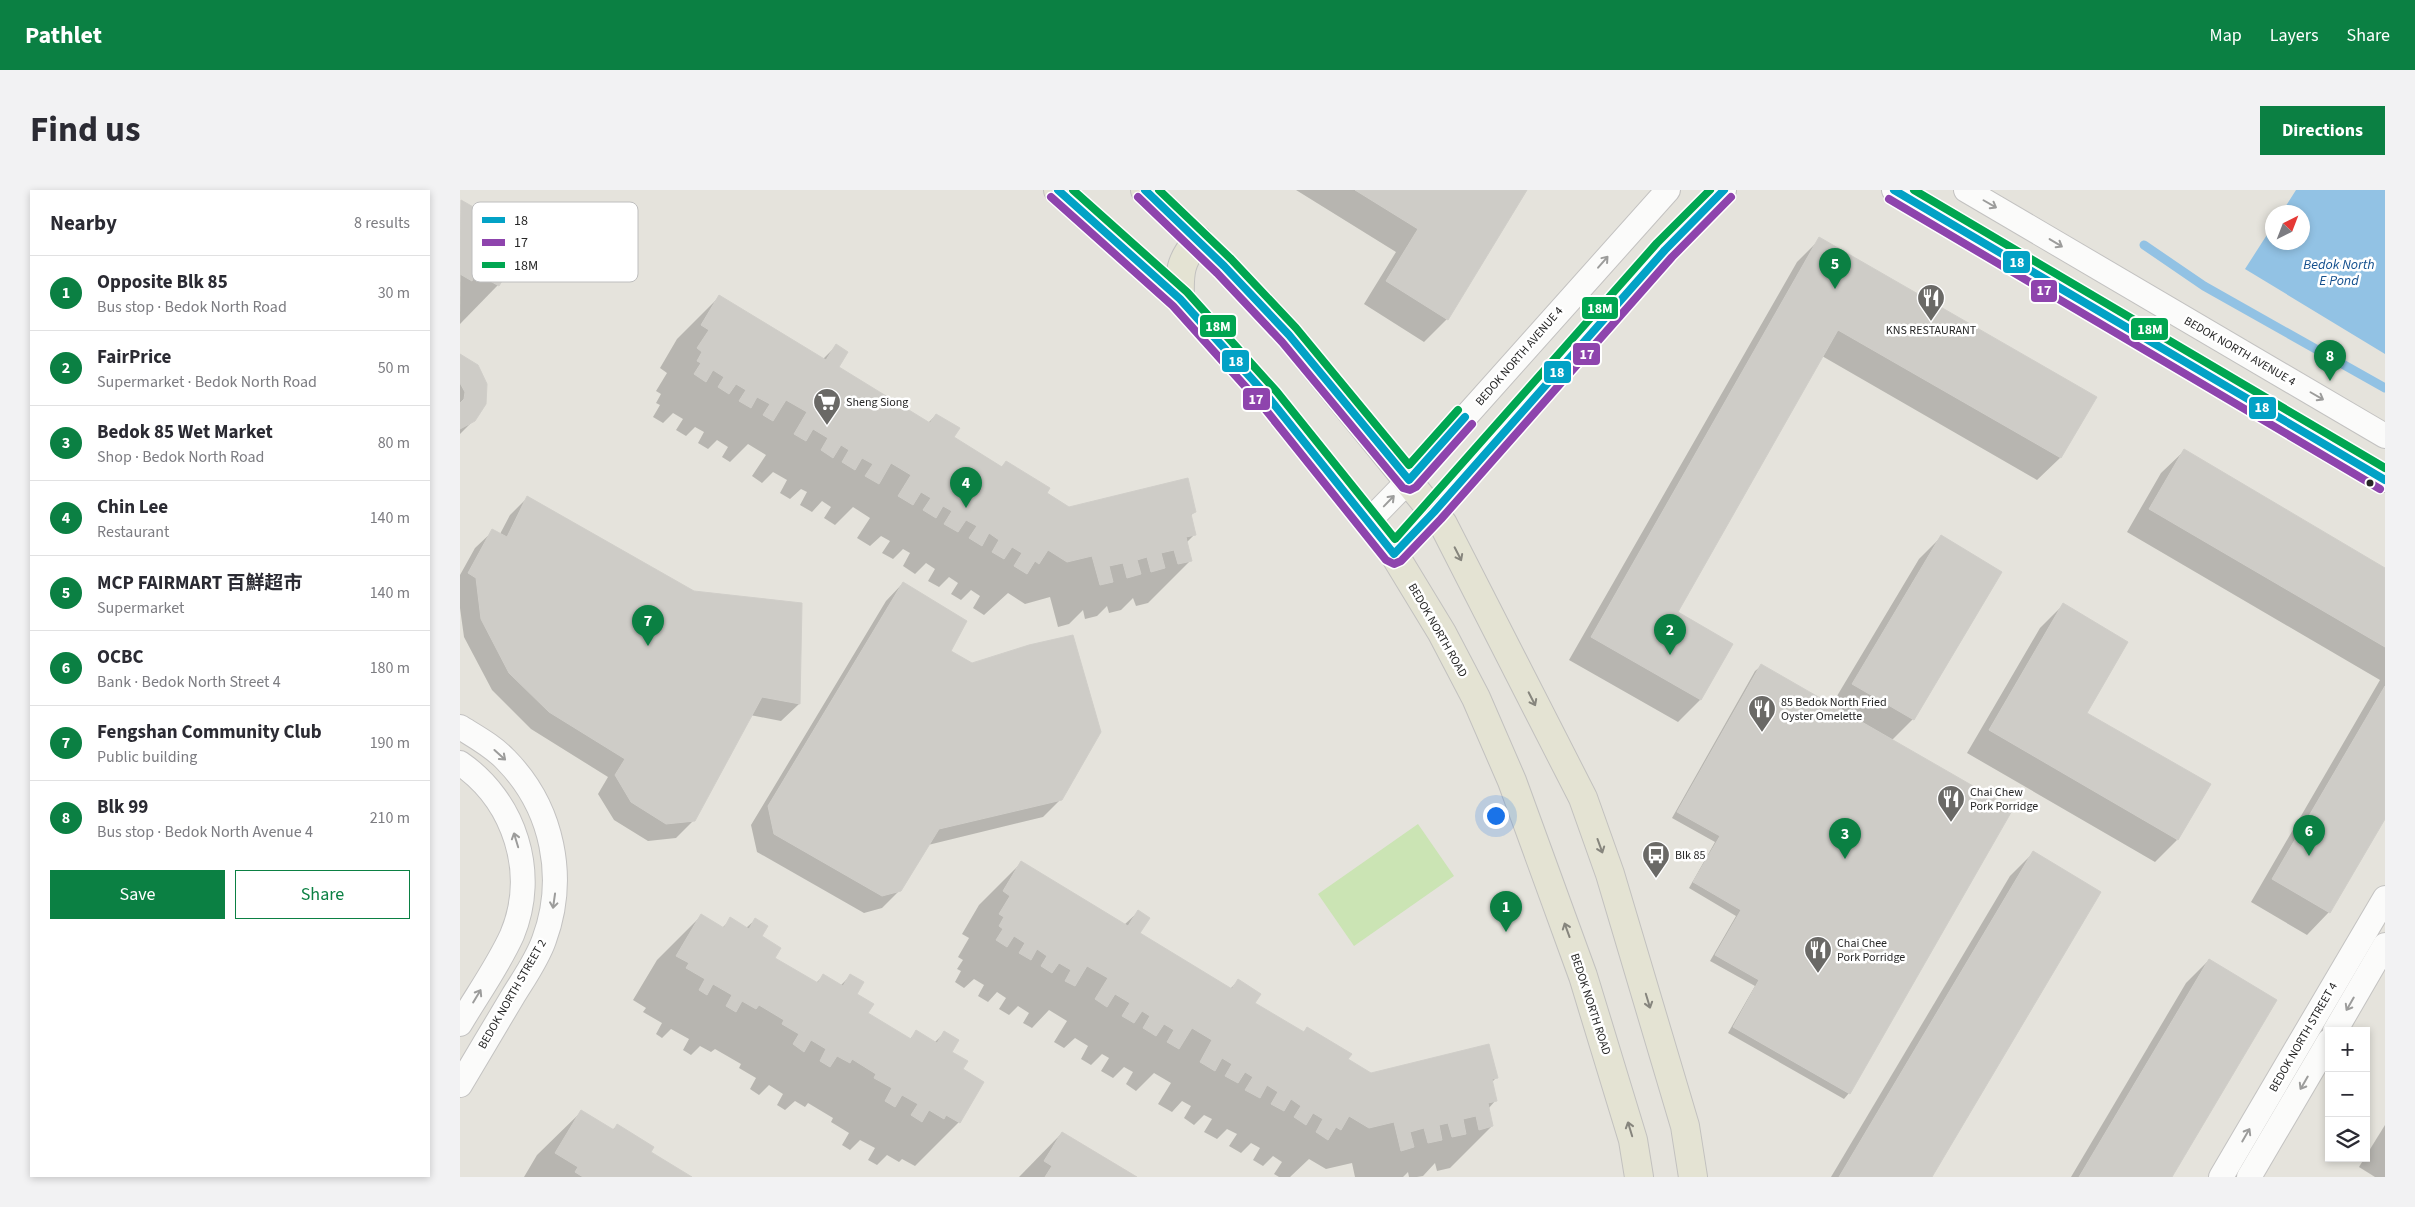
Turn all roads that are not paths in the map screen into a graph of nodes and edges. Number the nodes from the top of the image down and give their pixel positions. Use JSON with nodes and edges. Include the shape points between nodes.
{"nodes":[{"id":1,"x":1058,"y":190,"type":"edge"},
{"id":2,"x":1145,"y":190,"type":"edge"},
{"id":3,"x":1668,"y":190,"type":"edge"},
{"id":4,"x":1724,"y":190,"type":"edge"},
{"id":5,"x":1894,"y":190,"type":"edge"},
{"id":6,"x":1966,"y":190,"type":"edge"},
{"id":7,"x":1198,"y":240,"type":"junction"},
{"id":8,"x":1180,"y":299,"type":"junction"},
{"id":9,"x":2385,"y":436,"type":"edge"},
{"id":10,"x":1409,"y":480,"type":"junction"},
{"id":11,"x":2385,"y":480,"type":"edge"},
{"id":12,"x":1434,"y":512,"type":"junction"},
{"id":13,"x":1369,"y":521,"type":"junction"},
{"id":14,"x":1394,"y":554,"type":"junction"},
{"id":15,"x":460,"y":727,"type":"edge"},
{"id":16,"x":460,"y":763,"type":"edge"},
{"id":17,"x":2385,"y":898,"type":"edge"},
{"id":18,"x":2385,"y":945,"type":"edge"},
{"id":19,"x":460,"y":1024,"type":"edge"},
{"id":20,"x":2336,"y":1027,"type":"edge"},
{"id":21,"x":2325,"y":1048,"type":"edge"},
{"id":22,"x":460,"y":1084,"type":"edge"},
{"id":23,"x":1639,"y":1177,"type":"edge"},
{"id":24,"x":1694,"y":1177,"type":"edge"},
{"id":25,"x":2221,"y":1177,"type":"edge"},
{"id":26,"x":2249,"y":1177,"type":"edge"}],
"edges":[{"from":1,"to":8,"type":"main road","name":"BEDOK NORTH ROAD"},
{"from":2,"to":7,"type":"main road"},
{"from":10,"to":3,"type":"street","name":"BEDOK NORTH AVENUE 4","one_way":true},
{"from":4,"to":12,"type":"street","via":[[1665,250]]},
{"from":5,"to":11,"type":"street"},
{"from":6,"to":9,"type":"street","name":"BEDOK NORTH AVENUE 4","one_way":true},
{"from":7,"to":8,"type":"main road","via":[[1187,252],[1181,267]]},
{"from":7,"to":10,"type":"main road","via":[[1289,335]]},
{"from":8,"to":13,"type":"main road","name":"BEDOK NORTH ROAD","via":[[1269,398]]},
{"from":10,"to":12,"type":"main road"},
{"from":13,"to":10,"type":"street","name":"BEDOK NORTH AVENUE 4","one_way":true},
{"from":12,"to":14,"type":"street"},
{"from":12,"to":24,"type":"main road","one_way":true,"via":[[1583,798],[1610,874],[1685,1126]]},
{"from":13,"to":14,"type":"main road","name":"BEDOK NORTH ROAD"},
{"from":23,"to":14,"type":"main road","name":"BEDOK NORTH ROAD","one_way":true,"via":[[1633,1140],[1584,976],[1512,780],[1476,698],[1442,633]]},
{"from":15,"to":22,"type":"street","name":"BEDOK NORTH STREET 2","one_way":true,"via":[[506,760],[531,793],[544,818],[552,845],[556,886],[552,914],[538,954]]},
{"from":19,"to":16,"type":"street","one_way":true,"via":[[512,936],[523,887],[519,849],[508,817],[489,790]]},
{"from":25,"to":17,"type":"street","name":"BEDOK NORTH STREET 4","one_way":true},
{"from":18,"to":20,"type":"street","name":"BEDOK NORTH STREET 4","one_way":true},
{"from":21,"to":26,"type":"street","name":"BEDOK NORTH STREET 4","one_way":true}]}
